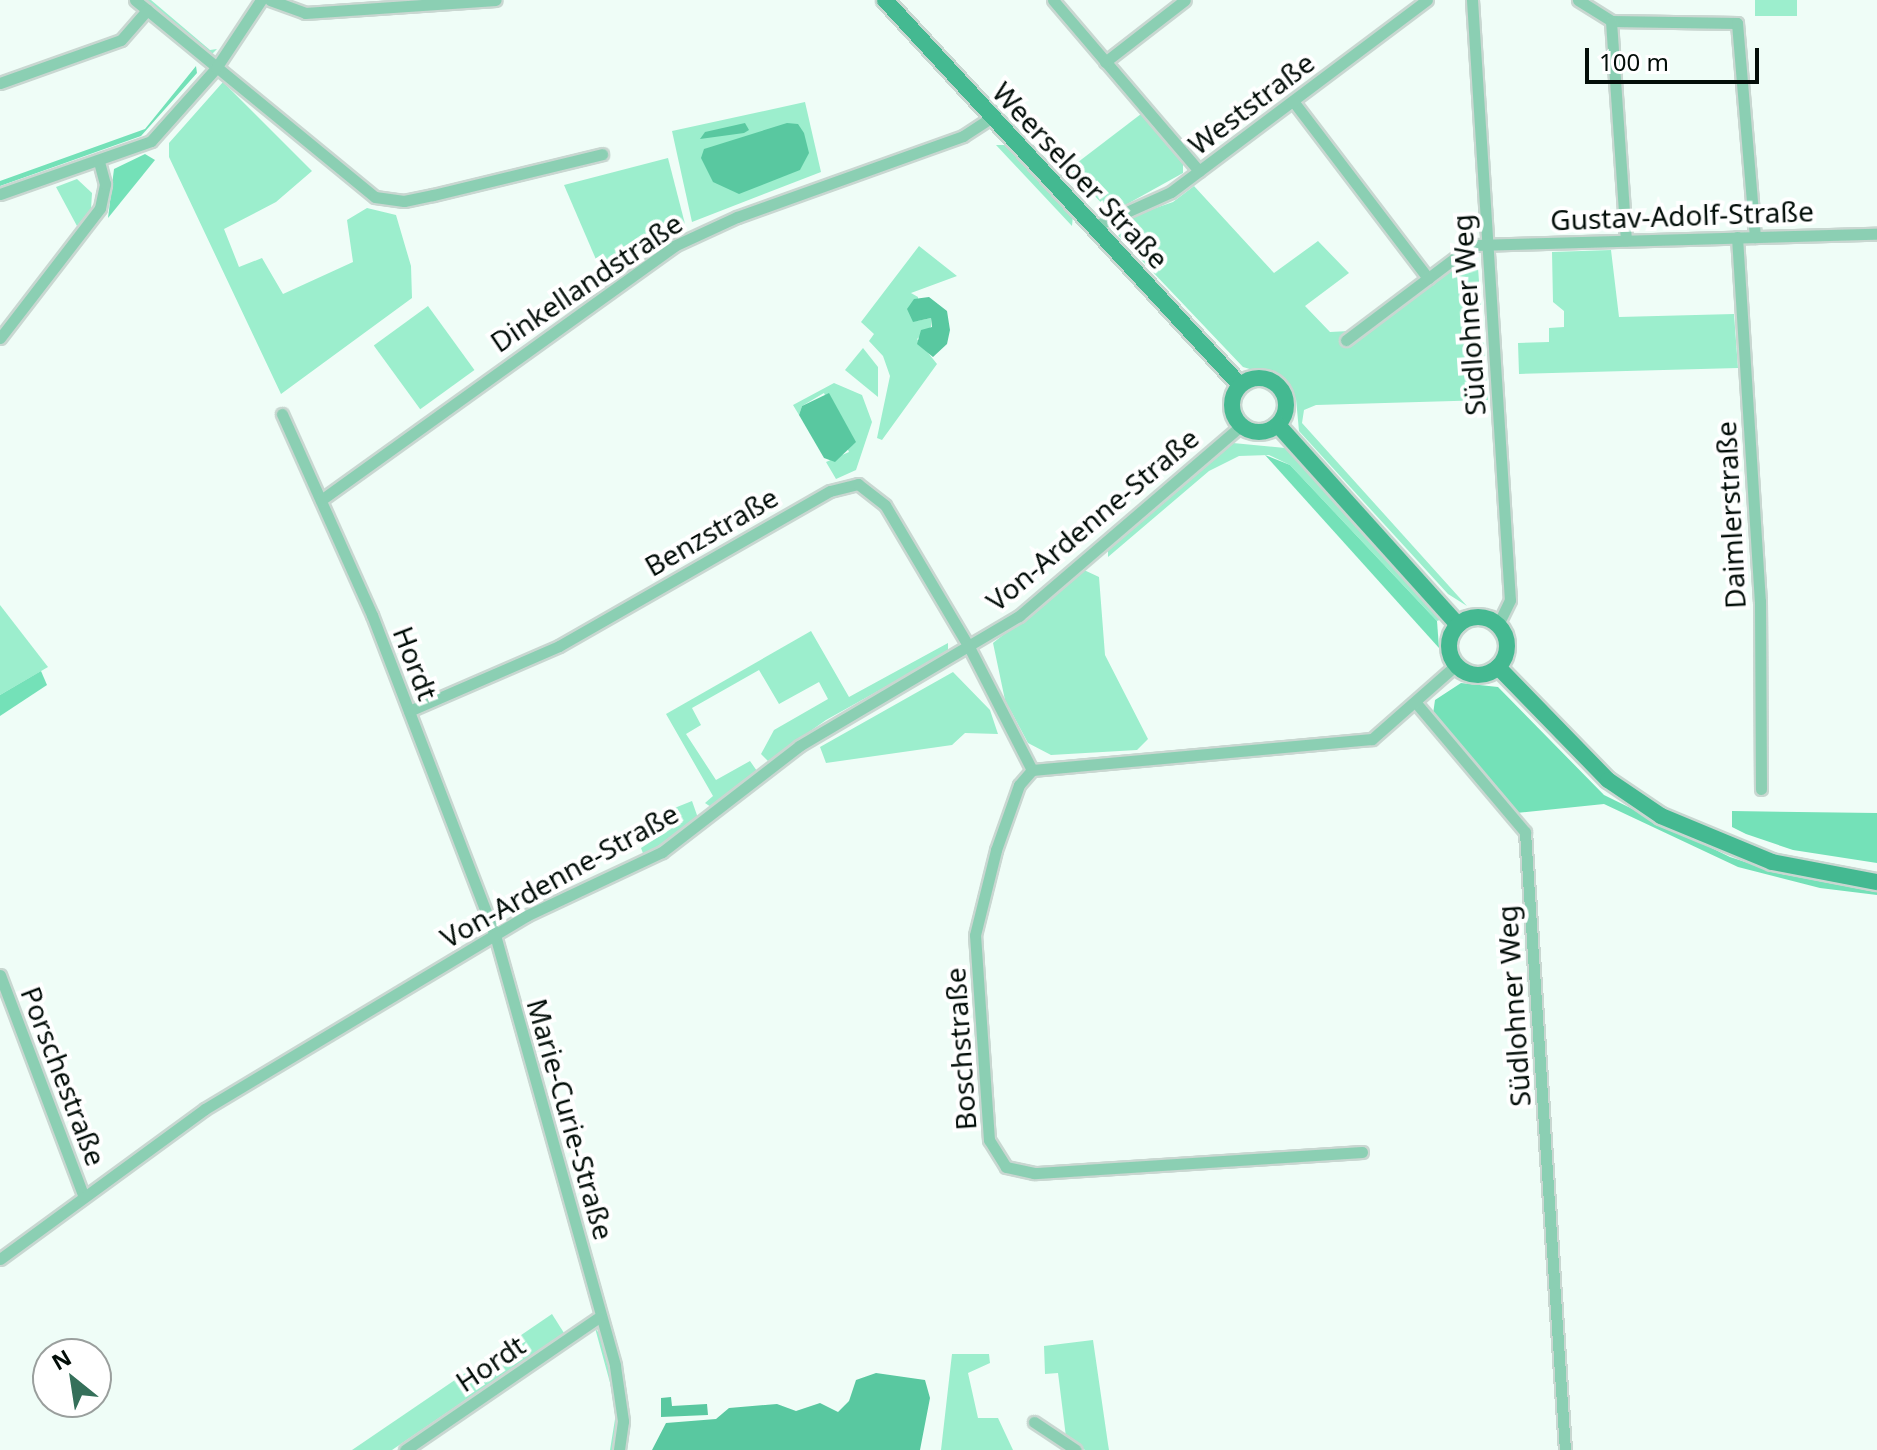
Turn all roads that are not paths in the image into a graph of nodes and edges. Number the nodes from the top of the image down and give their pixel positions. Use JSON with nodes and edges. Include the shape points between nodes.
{"nodes":[{"id":1,"x":135,"y":0,"type":"edge"},
{"id":2,"x":261,"y":0,"type":"edge"},
{"id":3,"x":270,"y":0,"type":"edge"},
{"id":4,"x":496,"y":0,"type":"edge"},
{"id":5,"x":885,"y":0,"type":"edge"},
{"id":6,"x":1053,"y":0,"type":"edge"},
{"id":7,"x":1185,"y":0,"type":"edge"},
{"id":8,"x":1427,"y":0,"type":"edge"},
{"id":9,"x":1472,"y":0,"type":"edge"},
{"id":10,"x":1578,"y":0,"type":"edge"},
{"id":11,"x":147,"y":10,"type":"junction"},
{"id":12,"x":1611,"y":21,"type":"junction"},
{"id":13,"x":1105,"y":62,"type":"junction"},
{"id":14,"x":216,"y":68,"type":"junction"},
{"id":15,"x":0,"y":83,"type":"edge"},
{"id":16,"x":1293,"y":101,"type":"junction"},
{"id":17,"x":992,"y":117,"type":"junction"},
{"id":18,"x":602,"y":154,"type":"dead end"},
{"id":19,"x":99,"y":161,"type":"junction"},
{"id":20,"x":1199,"y":171,"type":"junction"},
{"id":21,"x":0,"y":194,"type":"edge"},
{"id":22,"x":1093,"y":227,"type":"junction"},
{"id":23,"x":1877,"y":234,"type":"edge"},
{"id":24,"x":1737,"y":237,"type":"junction"},
{"id":25,"x":1755,"y":237,"type":"junction"},
{"id":26,"x":1626,"y":240,"type":"junction"},
{"id":27,"x":1488,"y":245,"type":"junction"},
{"id":28,"x":1428,"y":278,"type":"junction"},
{"id":29,"x":0,"y":338,"type":"edge"},
{"id":30,"x":1346,"y":340,"type":"dead end"},
{"id":31,"x":1240,"y":385,"type":"junction"},
{"id":32,"x":282,"y":414,"type":"dead end"},
{"id":33,"x":1278,"y":425,"type":"junction"},
{"id":34,"x":1241,"y":426,"type":"junction"},
{"id":35,"x":321,"y":500,"type":"junction"},
{"id":36,"x":1458,"y":625,"type":"junction"},
{"id":37,"x":1498,"y":625,"type":"junction"},
{"id":38,"x":969,"y":647,"type":"junction"},
{"id":39,"x":1456,"y":665,"type":"junction"},
{"id":40,"x":1498,"y":667,"type":"junction"},
{"id":41,"x":1416,"y":703,"type":"junction"},
{"id":42,"x":409,"y":711,"type":"junction"},
{"id":43,"x":1032,"y":770,"type":"junction"},
{"id":44,"x":1761,"y":789,"type":"dead end"},
{"id":45,"x":1877,"y":882,"type":"edge"},
{"id":46,"x":495,"y":935,"type":"junction"},
{"id":47,"x":0,"y":975,"type":"edge"},
{"id":48,"x":1362,"y":1152,"type":"dead end"},
{"id":49,"x":83,"y":1195,"type":"junction"},
{"id":50,"x":0,"y":1259,"type":"edge"},
{"id":51,"x":601,"y":1316,"type":"junction"},
{"id":52,"x":1034,"y":1422,"type":"dead end"},
{"id":53,"x":405,"y":1450,"type":"edge"},
{"id":54,"x":619,"y":1450,"type":"edge"},
{"id":55,"x":1076,"y":1450,"type":"edge"},
{"id":56,"x":1565,"y":1450,"type":"edge"}],
"edges":[{"from":1,"to":11,"type":"street"},
{"from":2,"to":14,"type":"street"},
{"from":3,"to":4,"type":"street","via":[[305,13]]},
{"from":5,"to":17,"type":"street","name":"Weerseloer Straße"},
{"from":6,"to":13,"type":"street"},
{"from":7,"to":13,"type":"street"},
{"from":8,"to":16,"type":"street","name":"Weststraße"},
{"from":9,"to":27,"type":"street","name":"Südlohner Weg"},
{"from":10,"to":12,"type":"street"},
{"from":11,"to":14,"type":"street"},
{"from":11,"to":15,"type":"street","via":[[121,40]]},
{"from":12,"to":25,"type":"street","via":[[1737,23]]},
{"from":12,"to":26,"type":"street"},
{"from":13,"to":20,"type":"street"},
{"from":14,"to":18,"type":"street","via":[[362,188],[388,200],[433,195]]},
{"from":14,"to":19,"type":"street","via":[[151,141]]},
{"from":16,"to":20,"type":"street","name":"Weststraße"},
{"from":16,"to":28,"type":"street"},
{"from":17,"to":22,"type":"street","name":"Weerseloer Straße"},
{"from":17,"to":35,"type":"street","name":"Dinkellandstraße","via":[[963,136],[737,217],[674,246]]},
{"from":19,"to":21,"type":"street"},
{"from":19,"to":29,"type":"street","via":[[105,184],[100,208]]},
{"from":20,"to":22,"type":"street","name":"Weststraße","via":[[1141,209]]},
{"from":22,"to":31,"type":"street","name":"Weerseloer Straße"},
{"from":23,"to":25,"type":"street","name":"Gustav-Adolf-Straße"},
{"from":24,"to":25,"type":"street","name":"Gustav-Adolf-Straße"},
{"from":24,"to":26,"type":"street","name":"Gustav-Adolf-Straße"},
{"from":24,"to":44,"type":"street","name":"Daimlerstraße","via":[[1759,586]]},
{"from":26,"to":27,"type":"street","name":"Gustav-Adolf-Straße"},
{"from":27,"to":28,"type":"street","via":[[1472,245]]},
{"from":27,"to":37,"type":"street","name":"Südlohner Weg","via":[[1510,600]]},
{"from":28,"to":30,"type":"street"},
{"from":31,"to":33,"type":"street","via":[[1255,378],[1279,386],[1286,401]]},
{"from":31,"to":34,"type":"street","via":[[1231,401]]},
{"from":32,"to":35,"type":"street","name":"Hordt"},
{"from":33,"to":34,"type":"street","via":[[1256,433]]},
{"from":33,"to":36,"type":"street"},
{"from":34,"to":38,"type":"street","name":"Von-Ardenne-Straße","via":[[1019,616]]},
{"from":35,"to":42,"type":"street","name":"Hordt"},
{"from":36,"to":37,"type":"street","via":[[1478,617]]},
{"from":36,"to":39,"type":"street","via":[[1449,645]]},
{"from":37,"to":40,"type":"street","via":[[1507,651]]},
{"from":38,"to":42,"type":"street","name":"Benzstraße","via":[[885,505],[866,485],[854,483],[830,491],[559,646]]},
{"from":38,"to":43,"type":"street"},
{"from":38,"to":46,"type":"street","name":"Von-Ardenne-Straße","via":[[799,746],[662,852],[556,899]]},
{"from":39,"to":40,"type":"street","via":[[1481,675]]},
{"from":39,"to":41,"type":"street"},
{"from":40,"to":45,"type":"street","via":[[1608,780],[1661,816],[1772,862]]},
{"from":41,"to":43,"type":"street","via":[[1372,739]]},
{"from":41,"to":56,"type":"street","name":"Südlohner Weg","via":[[1525,832]]},
{"from":42,"to":46,"type":"street","name":"Hordt"},
{"from":43,"to":48,"type":"street","name":"Boschstraße","via":[[1019,785],[996,850],[975,935],[989,1140],[1006,1167],[1034,1173]]},
{"from":46,"to":49,"type":"street","name":"Von-Ardenne-Straße","via":[[205,1109]]},
{"from":46,"to":51,"type":"street","name":"Marie-Curie-Straße"},
{"from":47,"to":49,"type":"street","name":"Porschestraße"},
{"from":49,"to":50,"type":"street","name":"Von-Ardenne-Straße"},
{"from":51,"to":53,"type":"street","name":"Hordt"},
{"from":51,"to":54,"type":"street","name":"Marie-Curie-Straße","via":[[621,1405]]},
{"from":52,"to":55,"type":"street"}]}
